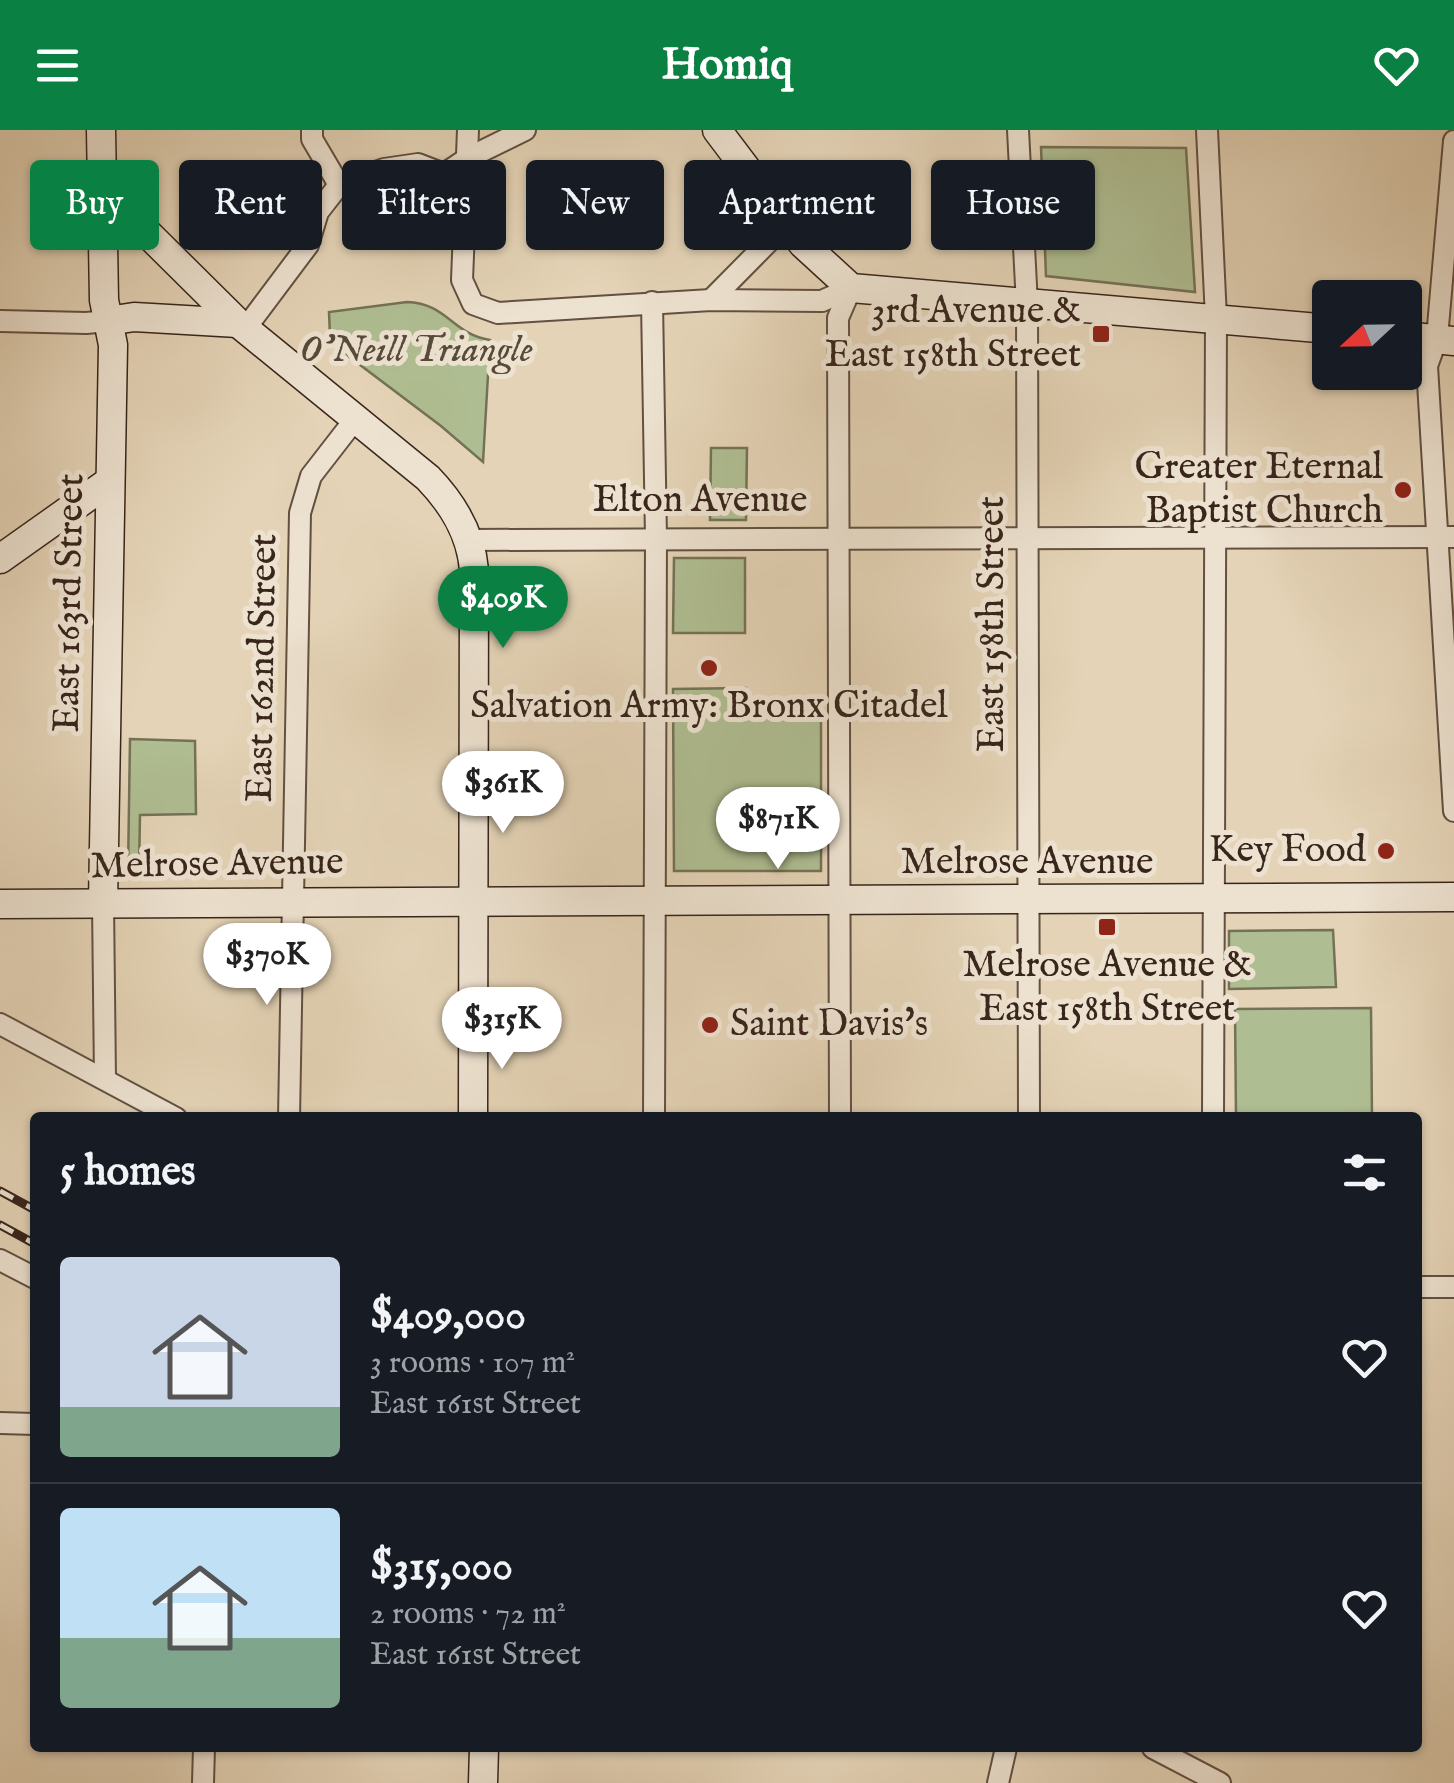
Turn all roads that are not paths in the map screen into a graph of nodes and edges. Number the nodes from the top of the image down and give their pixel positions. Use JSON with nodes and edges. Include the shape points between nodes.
{"nodes":[{"id":1,"x":101,"y":130,"type":"edge"},
{"id":2,"x":312,"y":130,"type":"edge"},
{"id":3,"x":468,"y":130,"type":"edge"},
{"id":4,"x":525,"y":130,"type":"edge"},
{"id":5,"x":717,"y":130,"type":"edge"},
{"id":6,"x":1018,"y":130,"type":"edge"},
{"id":7,"x":1207,"y":130,"type":"edge"},
{"id":8,"x":1454,"y":141,"type":"edge"},
{"id":9,"x":468,"y":158,"type":"junction"},
{"id":10,"x":100,"y":160,"type":"edge"},
{"id":11,"x":740,"y":160,"type":"edge"},
{"id":12,"x":339,"y":185,"type":"junction"},
{"id":13,"x":159,"y":245,"type":"edge"},
{"id":14,"x":102,"y":250,"type":"edge"},
{"id":15,"x":760,"y":250,"type":"edge"},
{"id":16,"x":810,"y":250,"type":"edge"},
{"id":17,"x":851,"y":288,"type":"junction"},
{"id":18,"x":711,"y":300,"type":"junction"},
{"id":19,"x":652,"y":302,"type":"junction"},
{"id":20,"x":1027,"y":305,"type":"junction"},
{"id":21,"x":1216,"y":318,"type":"junction"},
{"id":22,"x":0,"y":320,"type":"edge"},
{"id":23,"x":108,"y":320,"type":"junction"},
{"id":24,"x":241,"y":326,"type":"junction"},
{"id":25,"x":1312,"y":326,"type":"edge"},
{"id":26,"x":1446,"y":340,"type":"edge"},
{"id":27,"x":356,"y":418,"type":"junction"},
{"id":28,"x":110,"y":481,"type":"junction"},
{"id":29,"x":1446,"y":537,"type":"edge"},
{"id":30,"x":656,"y":538,"type":"junction"},
{"id":31,"x":840,"y":538,"type":"junction"},
{"id":32,"x":1027,"y":538,"type":"junction"},
{"id":33,"x":1214,"y":538,"type":"junction"},
{"id":34,"x":468,"y":540,"type":"junction"},
{"id":35,"x":0,"y":559,"type":"edge"},
{"id":36,"x":1454,"y":811,"type":"edge"},
{"id":37,"x":1454,"y":897,"type":"edge"},
{"id":38,"x":294,"y":900,"type":"junction"},
{"id":39,"x":654,"y":900,"type":"junction"},
{"id":40,"x":1028,"y":900,"type":"junction"},
{"id":41,"x":1214,"y":900,"type":"junction"},
{"id":42,"x":840,"y":901,"type":"junction"},
{"id":43,"x":474,"y":902,"type":"junction"},
{"id":44,"x":6,"y":904,"type":"edge"},
{"id":45,"x":103,"y":904,"type":"junction"},
{"id":46,"x":0,"y":1024,"type":"edge"},
{"id":47,"x":104,"y":1079,"type":"junction"},
{"id":48,"x":165,"y":1112,"type":"edge"},
{"id":49,"x":289,"y":1112,"type":"edge"},
{"id":50,"x":473,"y":1112,"type":"edge"},
{"id":51,"x":654,"y":1112,"type":"edge"},
{"id":52,"x":840,"y":1112,"type":"edge"},
{"id":53,"x":1028,"y":1112,"type":"edge"},
{"id":54,"x":1213,"y":1112,"type":"edge"},
{"id":55,"x":0,"y":1260,"type":"edge"},
{"id":56,"x":30,"y":1275,"type":"edge"},
{"id":57,"x":1422,"y":1287,"type":"edge"},
{"id":58,"x":1454,"y":1287,"type":"edge"},
{"id":59,"x":0,"y":1423,"type":"edge"},
{"id":60,"x":30,"y":1424,"type":"edge"},
{"id":61,"x":204,"y":1752,"type":"edge"},
{"id":62,"x":484,"y":1752,"type":"edge"},
{"id":63,"x":1005,"y":1752,"type":"edge"},
{"id":64,"x":1161,"y":1752,"type":"edge"},
{"id":65,"x":204,"y":1783,"type":"edge"},
{"id":66,"x":484,"y":1783,"type":"edge"},
{"id":67,"x":998,"y":1783,"type":"edge"},
{"id":68,"x":1220,"y":1783,"type":"edge"}],
"edges":[{"from":1,"to":10,"type":"main road","name":"East 163rd Street"},
{"from":2,"to":12,"type":"street"},
{"from":3,"to":9,"type":"street"},
{"from":4,"to":9,"type":"street"},
{"from":5,"to":11,"type":"main road"},
{"from":6,"to":20,"type":"street","name":"East 158th Street"},
{"from":7,"to":21,"type":"street"},
{"from":8,"to":26,"type":"street"},
{"from":9,"to":12,"type":"street","via":[[444,174],[418,164]]},
{"from":9,"to":19,"type":"street","via":[[462,280],[473,304],[498,313]]},
{"from":12,"to":24,"type":"street","via":[[318,212],[308,245]]},
{"from":13,"to":24,"type":"main road"},
{"from":14,"to":23,"type":"main road","name":"East 163rd Street"},
{"from":15,"to":18,"type":"street"},
{"from":16,"to":17,"type":"main road"},
{"from":17,"to":18,"type":"street","via":[[822,301]]},
{"from":17,"to":20,"type":"main road"},
{"from":17,"to":31,"type":"street","via":[[838,318]]},
{"from":18,"to":19,"type":"street"},
{"from":19,"to":30,"type":"street"},
{"from":20,"to":21,"type":"main road"},
{"from":20,"to":32,"type":"street","name":"East 158th Street"},
{"from":21,"to":25,"type":"main road"},
{"from":21,"to":33,"type":"street"},
{"from":22,"to":23,"type":"street"},
{"from":23,"to":24,"type":"main road"},
{"from":23,"to":28,"type":"main road","name":"East 163rd Street"},
{"from":24,"to":27,"type":"main road"},
{"from":26,"to":29,"type":"street","via":[[1427,366]]},
{"from":27,"to":34,"type":"main road","via":[[437,487]]},
{"from":27,"to":38,"type":"street","name":"East 162nd Street","via":[[311,476],[300,513]]},
{"from":28,"to":35,"type":"main road"},
{"from":28,"to":45,"type":"main road","name":"East 163rd Street"},
{"from":29,"to":33,"type":"street","name":"Elton Avenue"},
{"from":29,"to":36,"type":"street"},
{"from":30,"to":31,"type":"street","name":"Elton Avenue"},
{"from":30,"to":34,"type":"street","name":"Elton Avenue"},
{"from":30,"to":39,"type":"street"},
{"from":31,"to":32,"type":"street","name":"Elton Avenue"},
{"from":31,"to":42,"type":"street"},
{"from":32,"to":33,"type":"street","name":"Elton Avenue"},
{"from":32,"to":40,"type":"street","name":"East 158th Street"},
{"from":33,"to":41,"type":"street"},
{"from":34,"to":43,"type":"main road","via":[[474,570]]},
{"from":37,"to":41,"type":"main road","name":"Melrose Avenue"},
{"from":38,"to":43,"type":"main road","name":"Melrose Avenue"},
{"from":38,"to":45,"type":"main road","name":"Melrose Avenue"},
{"from":38,"to":49,"type":"street","name":"East 162nd Street"},
{"from":39,"to":42,"type":"main road","name":"Melrose Avenue"},
{"from":39,"to":43,"type":"main road","name":"Melrose Avenue"},
{"from":39,"to":51,"type":"street"},
{"from":40,"to":41,"type":"main road","name":"Melrose Avenue"},
{"from":40,"to":42,"type":"main road","name":"Melrose Avenue"},
{"from":40,"to":53,"type":"street","name":"East 158th Street"},
{"from":41,"to":54,"type":"street"},
{"from":42,"to":52,"type":"street"},
{"from":43,"to":50,"type":"main road"},
{"from":44,"to":45,"type":"main road","name":"Melrose Avenue"},
{"from":45,"to":47,"type":"street","name":"East 163rd Street"},
{"from":46,"to":47,"type":"street"},
{"from":47,"to":48,"type":"street"},
{"from":55,"to":56,"type":"street"},
{"from":57,"to":58,"type":"street"},
{"from":59,"to":60,"type":"street"},
{"from":61,"to":65,"type":"street"},
{"from":62,"to":66,"type":"main road"},
{"from":63,"to":67,"type":"street"},
{"from":64,"to":68,"type":"street"}]}
